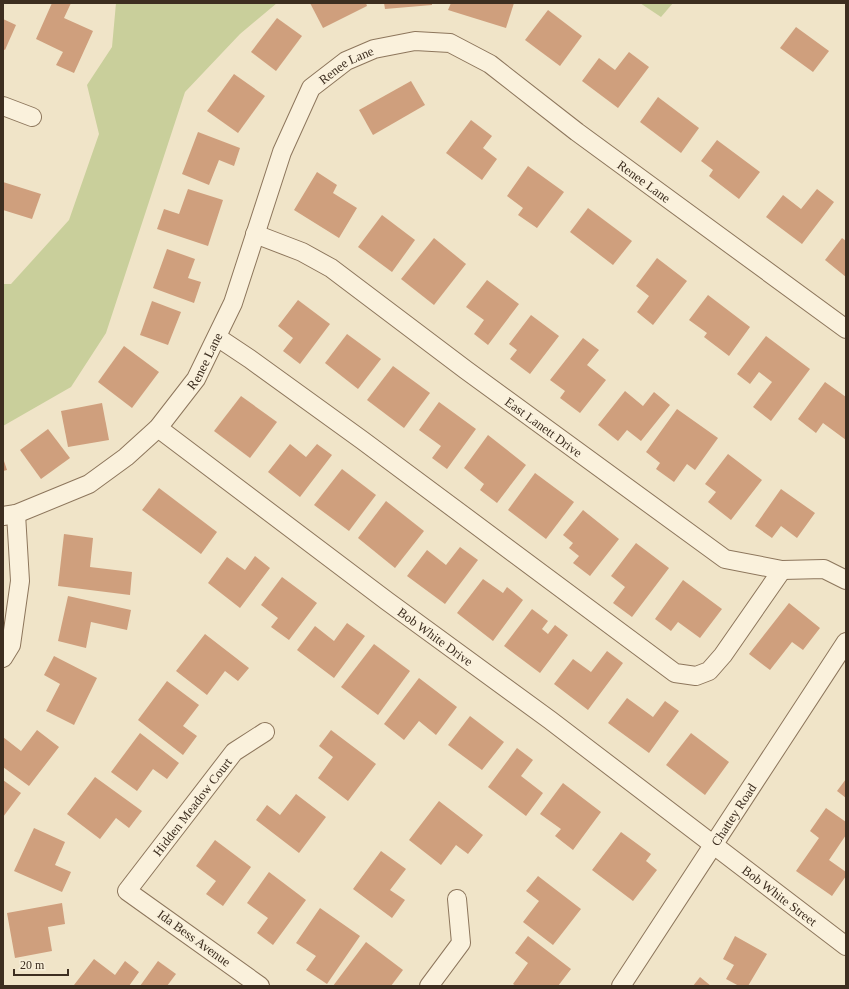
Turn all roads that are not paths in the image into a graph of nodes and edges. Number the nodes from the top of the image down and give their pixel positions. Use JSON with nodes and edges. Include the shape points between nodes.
{"nodes":[{"id":1,"x":3,"y":106,"type":"edge"},
{"id":2,"x":32,"y":117,"type":"dead end"},
{"id":3,"x":255,"y":234,"type":"junction"},
{"id":4,"x":846,"y":329,"type":"edge"},
{"id":5,"x":216,"y":337,"type":"junction"},
{"id":6,"x":158,"y":428,"type":"junction"},
{"id":7,"x":9,"y":515,"type":"edge"},
{"id":8,"x":782,"y":570,"type":"junction"},
{"id":9,"x":846,"y":580,"type":"edge"},
{"id":10,"x":846,"y":642,"type":"edge"},
{"id":11,"x":3,"y":658,"type":"edge"},
{"id":12,"x":265,"y":732,"type":"dead end"},
{"id":13,"x":714,"y":845,"type":"junction"},
{"id":14,"x":127,"y":891,"type":"joint"},
{"id":15,"x":457,"y":899,"type":"dead end"},
{"id":16,"x":846,"y":946,"type":"edge"},
{"id":17,"x":260,"y":986,"type":"edge"},
{"id":18,"x":429,"y":986,"type":"edge"},
{"id":19,"x":621,"y":986,"type":"edge"}],
"edges":[{"from":1,"to":2,"type":"street"},
{"from":3,"to":4,"type":"street","name":"Renee Lane","via":[[282,152],[311,88],[346,61],[374,49],[415,41],[450,43],[490,64],[577,132]]},
{"from":3,"to":5,"type":"street","name":"Renee Lane","via":[[233,303]]},
{"from":3,"to":8,"type":"street","name":"East Lanett Drive","via":[[302,252],[331,268],[466,370],[725,558]]},
{"from":5,"to":6,"type":"street","name":"Renee Lane","via":[[196,379]]},
{"from":5,"to":8,"type":"street","via":[[368,445],[675,673],[696,676],[709,671]]},
{"from":6,"to":7,"type":"street","name":"Renee Lane","via":[[126,457],[89,484]]},
{"from":6,"to":13,"type":"street","name":"Bob White Drive"},
{"from":7,"to":11,"type":"street","via":[[20,581],[11,645]]},
{"from":8,"to":9,"type":"street","name":"East Lanett Drive","via":[[824,569]]},
{"from":10,"to":13,"type":"street","name":"Chattey Road"},
{"from":12,"to":14,"type":"street","name":"Hidden Meadow Court","via":[[234,752]]},
{"from":13,"to":16,"type":"street","name":"Bob White Street"},
{"from":13,"to":19,"type":"street","name":"Chattey Road"},
{"from":14,"to":17,"type":"street","name":"Ida Bess Avenue"},
{"from":15,"to":18,"type":"street","via":[[461,943]]}]}
